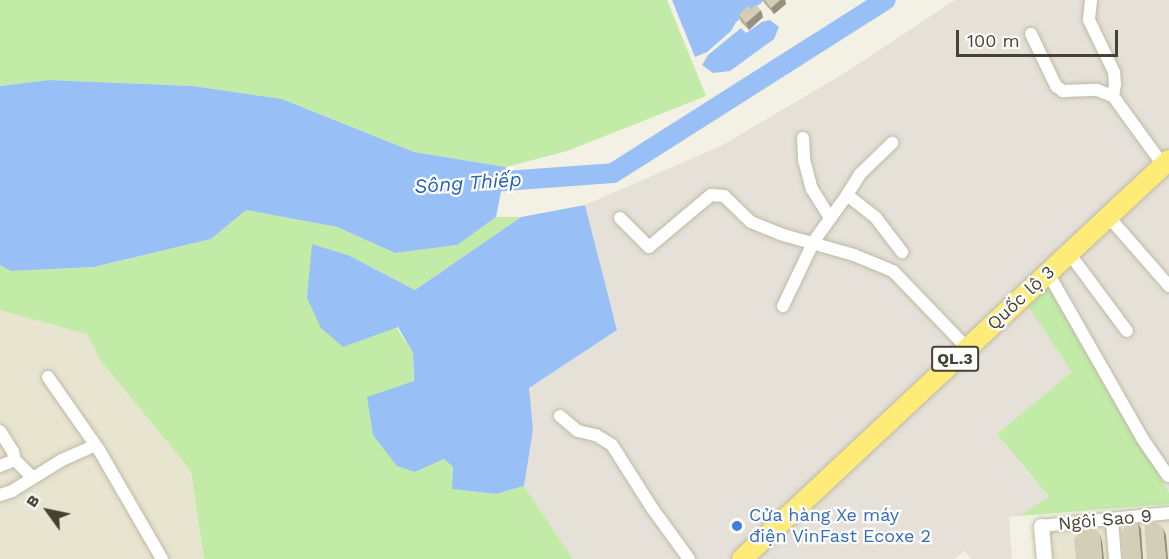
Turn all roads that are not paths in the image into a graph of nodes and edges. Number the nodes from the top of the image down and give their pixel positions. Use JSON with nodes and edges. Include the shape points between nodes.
{"nodes":[{"id":1,"x":1091,"y":0,"type":"edge"},
{"id":2,"x":1031,"y":34,"type":"dead end"},
{"id":3,"x":1113,"y":96,"type":"junction"},
{"id":4,"x":803,"y":138,"type":"dead end"},
{"id":5,"x":892,"y":143,"type":"dead end"},
{"id":6,"x":1166,"y":163,"type":"edge"},
{"id":7,"x":847,"y":195,"type":"junction"},
{"id":8,"x":829,"y":216,"type":"junction"},
{"id":9,"x":1108,"y":216,"type":"junction"},
{"id":10,"x":620,"y":218,"type":"dead end"},
{"id":11,"x":814,"y":241,"type":"junction"},
{"id":12,"x":902,"y":252,"type":"dead end"},
{"id":13,"x":1069,"y":253,"type":"junction"},
{"id":14,"x":1048,"y":273,"type":"junction"},
{"id":15,"x":1169,"y":286,"type":"edge"},
{"id":16,"x":783,"y":306,"type":"dead end"},
{"id":17,"x":1127,"y":331,"type":"dead end"},
{"id":18,"x":967,"y":348,"type":"junction"},
{"id":19,"x":48,"y":377,"type":"dead end"},
{"id":20,"x":560,"y":416,"type":"dead end"},
{"id":21,"x":0,"y":431,"type":"edge"},
{"id":22,"x":95,"y":445,"type":"junction"},
{"id":23,"x":15,"y":460,"type":"junction"},
{"id":24,"x":0,"y":466,"type":"edge"},
{"id":25,"x":1168,"y":476,"type":"edge"},
{"id":26,"x":32,"y":477,"type":"junction"},
{"id":27,"x":0,"y":495,"type":"edge"},
{"id":28,"x":1169,"y":513,"type":"edge"},
{"id":29,"x":1112,"y":519,"type":"junction"},
{"id":30,"x":1041,"y":526,"type":"joint"},
{"id":31,"x":162,"y":559,"type":"edge"},
{"id":32,"x":689,"y":559,"type":"edge"},
{"id":33,"x":742,"y":559,"type":"edge"},
{"id":34,"x":1044,"y":559,"type":"edge"},
{"id":35,"x":1115,"y":559,"type":"edge"}],
"edges":[{"from":1,"to":3,"type":"street","via":[[1089,20],[1114,72]]},
{"from":2,"to":3,"type":"street","via":[[1056,86],[1063,92],[1097,90]]},
{"from":3,"to":6,"type":"street"},
{"from":4,"to":8,"type":"street","via":[[812,189]]},
{"from":5,"to":7,"type":"street","via":[[860,174]]},
{"from":6,"to":9,"type":"highway","name":"Quốc lộ 3","number":"QL.3"},
{"from":7,"to":8,"type":"street"},
{"from":7,"to":12,"type":"street","via":[[876,219]]},
{"from":8,"to":11,"type":"street"},
{"from":9,"to":13,"type":"highway","name":"Quốc lộ 3","number":"QL.3"},
{"from":9,"to":15,"type":"street"},
{"from":10,"to":11,"type":"street","via":[[649,247],[711,195],[724,196],[752,222],[780,234]]},
{"from":11,"to":16,"type":"street"},
{"from":11,"to":18,"type":"street","via":[[892,271]]},
{"from":13,"to":14,"type":"highway","name":"Quốc lộ 3","number":"QL.3"},
{"from":13,"to":17,"type":"street"},
{"from":14,"to":18,"type":"highway","name":"Quốc lộ 3","number":"QL.3"},
{"from":14,"to":25,"type":"street","via":[[1142,438]]},
{"from":18,"to":33,"type":"highway","name":"Quốc lộ 3","number":"QL.3"},
{"from":19,"to":22,"type":"street"},
{"from":20,"to":32,"type":"street","via":[[578,431],[596,435],[612,445]]},
{"from":21,"to":23,"type":"street"},
{"from":22,"to":26,"type":"street"},
{"from":22,"to":31,"type":"street"},
{"from":23,"to":24,"type":"street"},
{"from":23,"to":26,"type":"street"},
{"from":26,"to":27,"type":"street"},
{"from":28,"to":29,"type":"street","name":"Ngôi Sao 9"},
{"from":29,"to":30,"type":"street","name":"Ngôi Sao 9"},
{"from":29,"to":35,"type":"street"},
{"from":30,"to":34,"type":"street"}]}
